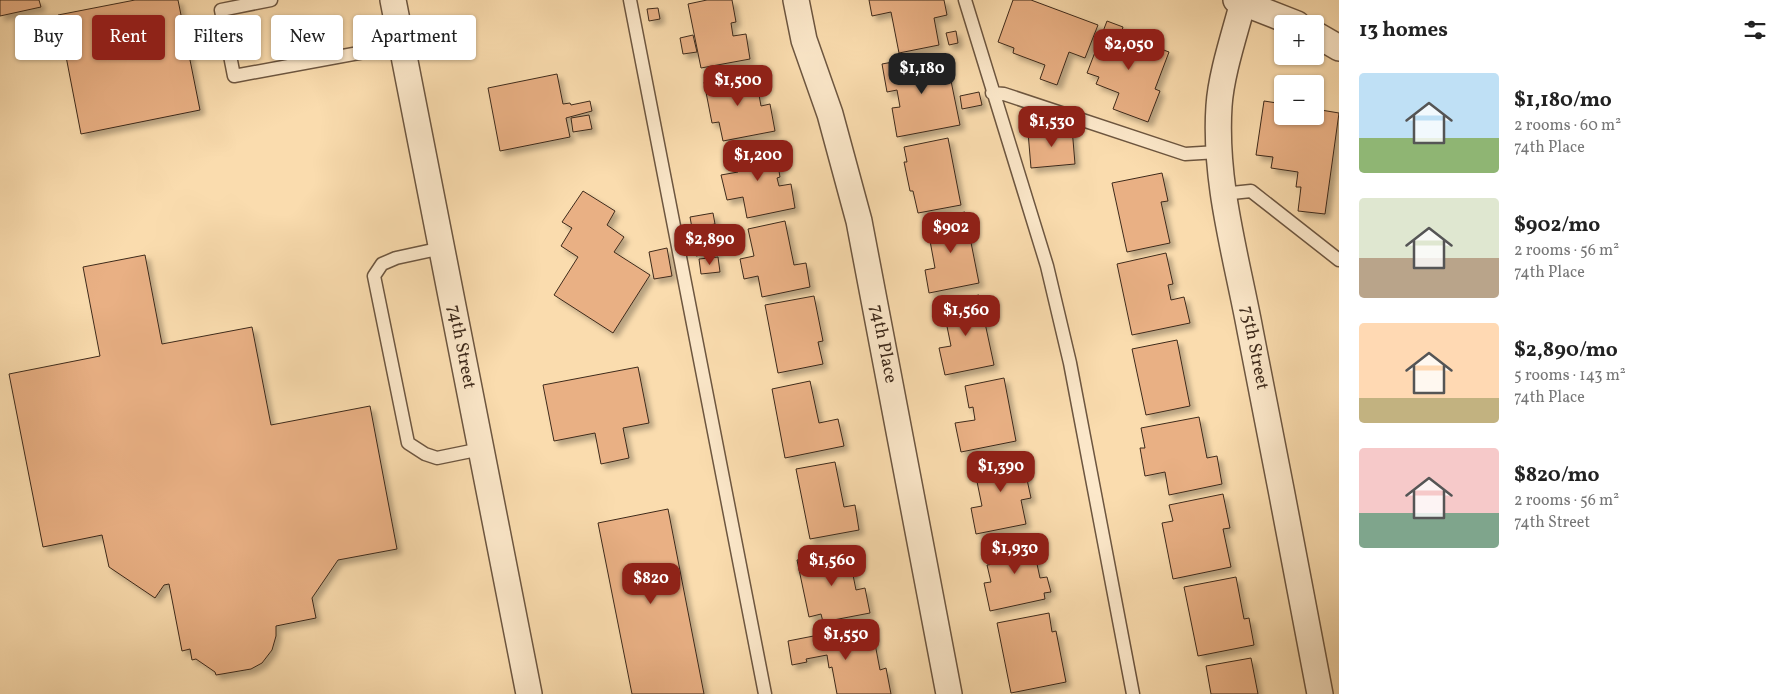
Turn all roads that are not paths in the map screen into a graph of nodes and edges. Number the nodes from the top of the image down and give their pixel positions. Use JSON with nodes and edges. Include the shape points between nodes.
{"nodes":[{"id":1,"x":271,"y":0,"type":"edge"},
{"id":2,"x":393,"y":0,"type":"edge"},
{"id":3,"x":630,"y":0,"type":"edge"},
{"id":4,"x":796,"y":0,"type":"edge"},
{"id":5,"x":964,"y":0,"type":"edge"},
{"id":6,"x":1241,"y":1,"type":"edge"},
{"id":7,"x":396,"y":15,"type":"edge"},
{"id":8,"x":1275,"y":15,"type":"edge"},
{"id":9,"x":1324,"y":39,"type":"edge"},
{"id":10,"x":1339,"y":48,"type":"edge"},
{"id":11,"x":353,"y":54,"type":"edge"},
{"id":12,"x":405,"y":60,"type":"edge"},
{"id":13,"x":992,"y":93,"type":"junction"},
{"id":14,"x":1218,"y":152,"type":"junction"},
{"id":15,"x":1222,"y":194,"type":"junction"},
{"id":16,"x":442,"y":248,"type":"junction"},
{"id":17,"x":1339,"y":260,"type":"edge"},
{"id":18,"x":481,"y":450,"type":"junction"},
{"id":19,"x":529,"y":694,"type":"edge"},
{"id":20,"x":765,"y":694,"type":"edge"},
{"id":21,"x":949,"y":694,"type":"edge"},
{"id":22,"x":1133,"y":694,"type":"edge"},
{"id":23,"x":1320,"y":694,"type":"edge"}],
"edges":[{"from":1,"to":11,"type":"lane","via":[[221,10],[234,76]]},
{"from":2,"to":7,"type":"street","name":"74th Street"},
{"from":3,"to":20,"type":"lane"},
{"from":4,"to":21,"type":"street","name":"74th Place","via":[[804,40],[830,114],[859,221]]},
{"from":5,"to":13,"type":"lane"},
{"from":6,"to":8,"type":"street"},
{"from":6,"to":14,"type":"street","name":"75th Street","via":[[1219,103]]},
{"from":9,"to":10,"type":"street"},
{"from":12,"to":16,"type":"street","name":"74th Street"},
{"from":13,"to":14,"type":"lane","via":[[1004,94],[1185,154]]},
{"from":13,"to":22,"type":"lane","via":[[1047,266],[1062,327]]},
{"from":14,"to":15,"type":"street","name":"75th Street"},
{"from":15,"to":17,"type":"lane","via":[[1251,191]]},
{"from":15,"to":23,"type":"street","name":"75th Street"},
{"from":16,"to":18,"type":"street","name":"74th Street"},
{"from":16,"to":18,"type":"lane","via":[[396,258],[382,264],[374,276],[408,443],[437,458]]},
{"from":18,"to":19,"type":"street","name":"74th Street"}]}
